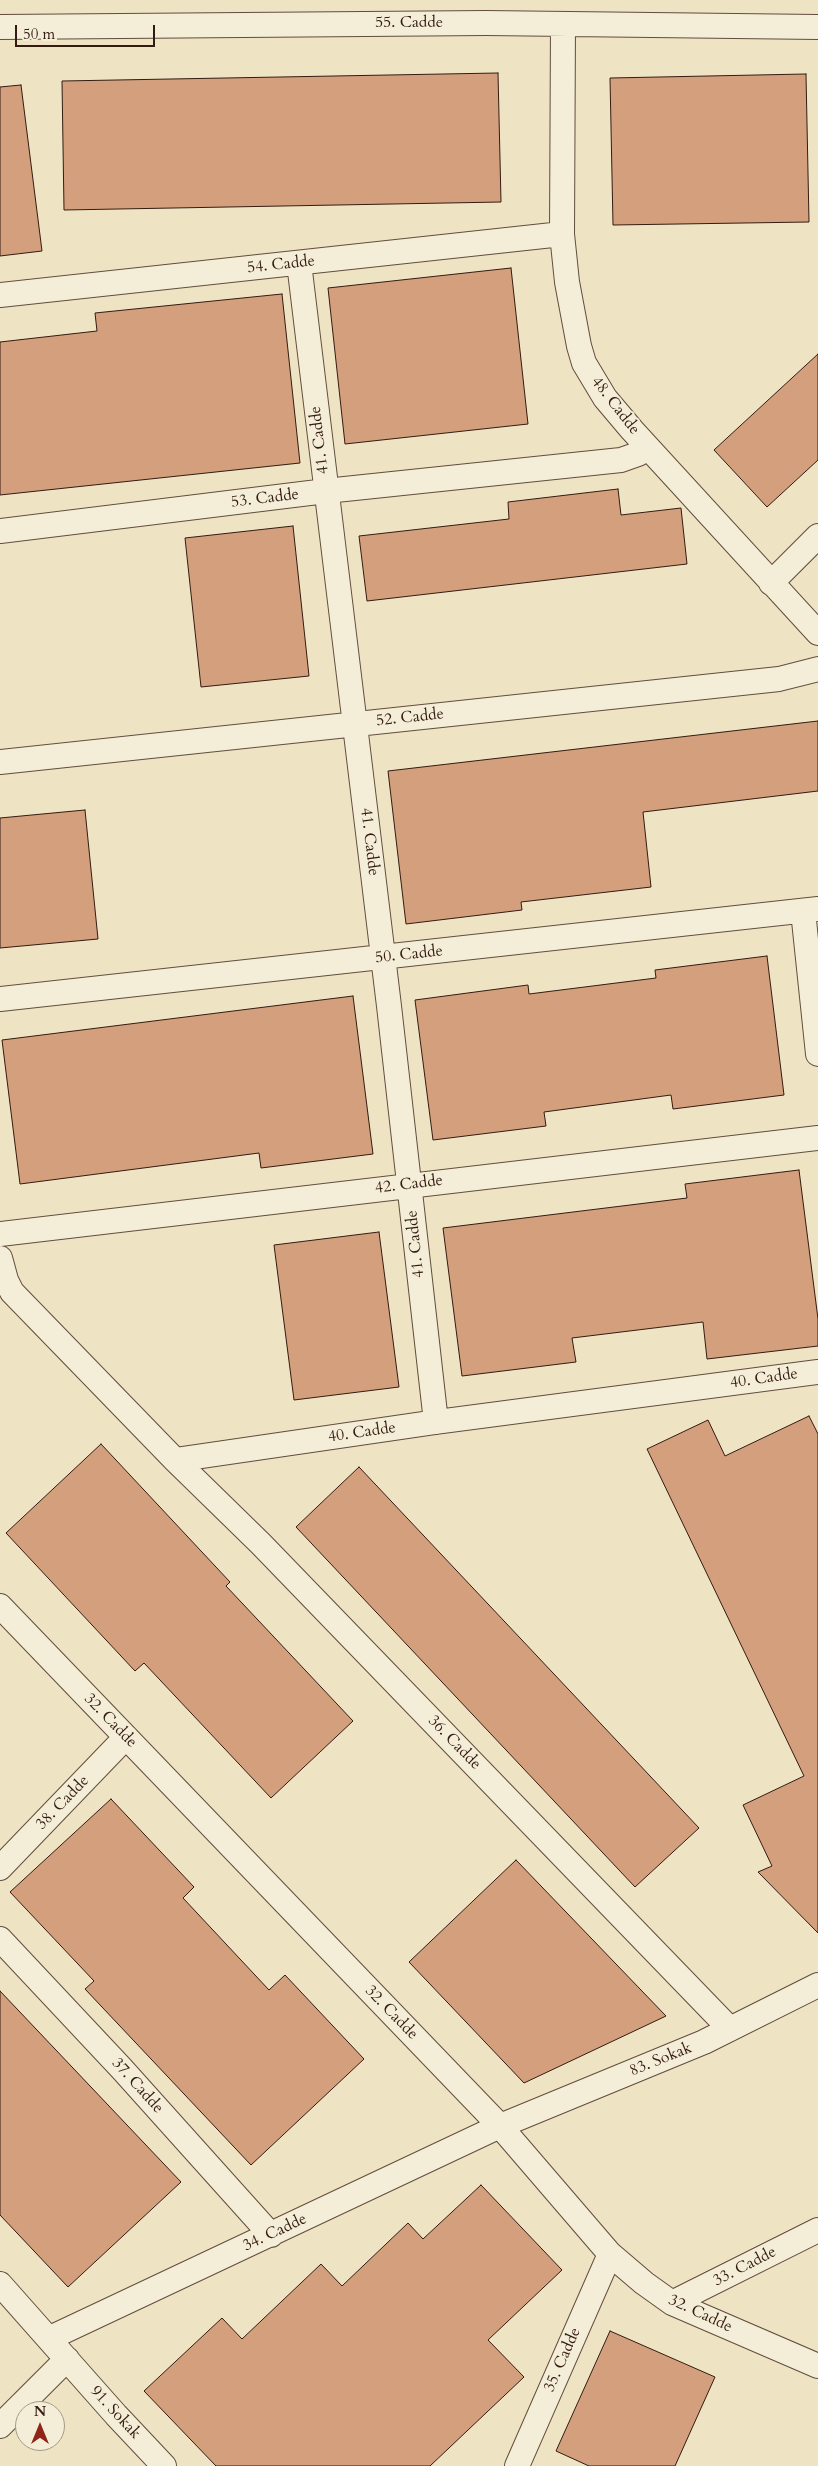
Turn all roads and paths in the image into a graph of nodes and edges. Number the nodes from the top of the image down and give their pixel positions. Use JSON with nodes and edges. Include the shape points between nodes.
{"nodes":[{"id":1,"x":563,"y":24,"type":"junction"},
{"id":2,"x":0,"y":27,"type":"edge"},
{"id":3,"x":818,"y":27,"type":"edge"},
{"id":4,"x":562,"y":234,"type":"junction"},
{"id":5,"x":299,"y":263,"type":"junction"},
{"id":6,"x":0,"y":295,"type":"edge"},
{"id":7,"x":648,"y":448,"type":"junction"},
{"id":8,"x":326,"y":491,"type":"junction"},
{"id":9,"x":0,"y":532,"type":"edge"},
{"id":10,"x":818,"y":536,"type":"edge"},
{"id":11,"x":772,"y":583,"type":"junction"},
{"id":12,"x":818,"y":633,"type":"edge"},
{"id":13,"x":818,"y":669,"type":"edge"},
{"id":14,"x":354,"y":723,"type":"junction"},
{"id":15,"x":0,"y":762,"type":"edge"},
{"id":16,"x":811,"y":910,"type":"edge"},
{"id":17,"x":383,"y":958,"type":"junction"},
{"id":18,"x":0,"y":999,"type":"edge"},
{"id":19,"x":818,"y":1054,"type":"edge"},
{"id":20,"x":818,"y":1138,"type":"edge"},
{"id":21,"x":410,"y":1184,"type":"junction"},
{"id":22,"x":0,"y":1234,"type":"edge"},
{"id":23,"x":0,"y":1258,"type":"edge"},
{"id":24,"x":818,"y":1372,"type":"edge"},
{"id":25,"x":436,"y":1422,"type":"junction"},
{"id":26,"x":175,"y":1460,"type":"junction"},
{"id":27,"x":0,"y":1606,"type":"edge"},
{"id":28,"x":126,"y":1737,"type":"junction"},
{"id":29,"x":0,"y":1868,"type":"edge"},
{"id":30,"x":0,"y":1939,"type":"edge"},
{"id":31,"x":818,"y":1985,"type":"edge"},
{"id":32,"x":730,"y":2029,"type":"junction"},
{"id":33,"x":500,"y":2126,"type":"junction"},
{"id":34,"x":818,"y":2230,"type":"edge"},
{"id":35,"x":271,"y":2235,"type":"junction"},
{"id":36,"x":610,"y":2254,"type":"junction"},
{"id":37,"x":0,"y":2284,"type":"edge"},
{"id":38,"x":672,"y":2303,"type":"junction"},
{"id":39,"x":50,"y":2338,"type":"junction"},
{"id":40,"x":67,"y":2359,"type":"junction"},
{"id":41,"x":818,"y":2366,"type":"edge"},
{"id":42,"x":0,"y":2426,"type":"edge"},
{"id":43,"x":164,"y":2466,"type":"edge"},
{"id":44,"x":517,"y":2466,"type":"edge"}],
"edges":[{"from":1,"to":2,"type":"street","name":"55. Cadde"},
{"from":1,"to":3,"type":"street","name":"55. Cadde"},
{"from":1,"to":4,"type":"street","name":"48. Cadde"},
{"from":4,"to":5,"type":"street","name":"54. Cadde"},
{"from":4,"to":7,"type":"street","name":"48. Cadde","via":[[567,282],[584,363],[605,398]]},
{"from":5,"to":6,"type":"street","name":"54. Cadde"},
{"from":5,"to":8,"type":"street","name":"41. Cadde"},
{"from":7,"to":8,"type":"street","name":"53. Cadde","via":[[621,460]]},
{"from":7,"to":11,"type":"street","name":"48. Cadde"},
{"from":8,"to":9,"type":"street","name":"53. Cadde"},
{"from":8,"to":14,"type":"street","name":"41. Cadde"},
{"from":10,"to":11,"type":"street"},
{"from":11,"to":12,"type":"street","name":"48. Cadde"},
{"from":13,"to":14,"type":"street","name":"52. Cadde","via":[[779,679]]},
{"from":14,"to":15,"type":"street","name":"52. Cadde"},
{"from":14,"to":17,"type":"street","name":"41. Cadde"},
{"from":16,"to":17,"type":"street","name":"50. Cadde"},
{"from":16,"to":19,"type":"street"},
{"from":17,"to":18,"type":"street","name":"50. Cadde"},
{"from":17,"to":21,"type":"street","name":"41. Cadde"},
{"from":20,"to":21,"type":"street","name":"42. Cadde"},
{"from":21,"to":22,"type":"street","name":"42. Cadde"},
{"from":21,"to":25,"type":"street","name":"41. Cadde"},
{"from":23,"to":26,"type":"street","via":[[12,1292]]},
{"from":24,"to":25,"type":"street","name":"40. Cadde"},
{"from":25,"to":26,"type":"street","name":"40. Cadde"},
{"from":26,"to":32,"type":"street","name":"36. Cadde","via":[[268,1551]]},
{"from":27,"to":28,"type":"street","name":"32. Cadde"},
{"from":28,"to":29,"type":"street","name":"38. Cadde"},
{"from":28,"to":33,"type":"street","name":"32. Cadde"},
{"from":30,"to":35,"type":"street","name":"37. Cadde"},
{"from":31,"to":32,"type":"street","name":"83. Sokak"},
{"from":32,"to":33,"type":"street","name":"83. Sokak"},
{"from":33,"to":35,"type":"street","name":"34. Cadde"},
{"from":33,"to":36,"type":"street","name":"32. Cadde"},
{"from":34,"to":38,"type":"street","name":"33. Cadde"},
{"from":35,"to":39,"type":"street","name":"34. Cadde"},
{"from":36,"to":38,"type":"street","name":"32. Cadde"},
{"from":36,"to":44,"type":"street","name":"35. Cadde"},
{"from":37,"to":39,"type":"street","name":"91. Sokak"},
{"from":38,"to":41,"type":"street","name":"32. Cadde"},
{"from":39,"to":40,"type":"street","name":"91. Sokak"},
{"from":40,"to":42,"type":"street"},
{"from":40,"to":43,"type":"street","name":"91. Sokak"}]}
